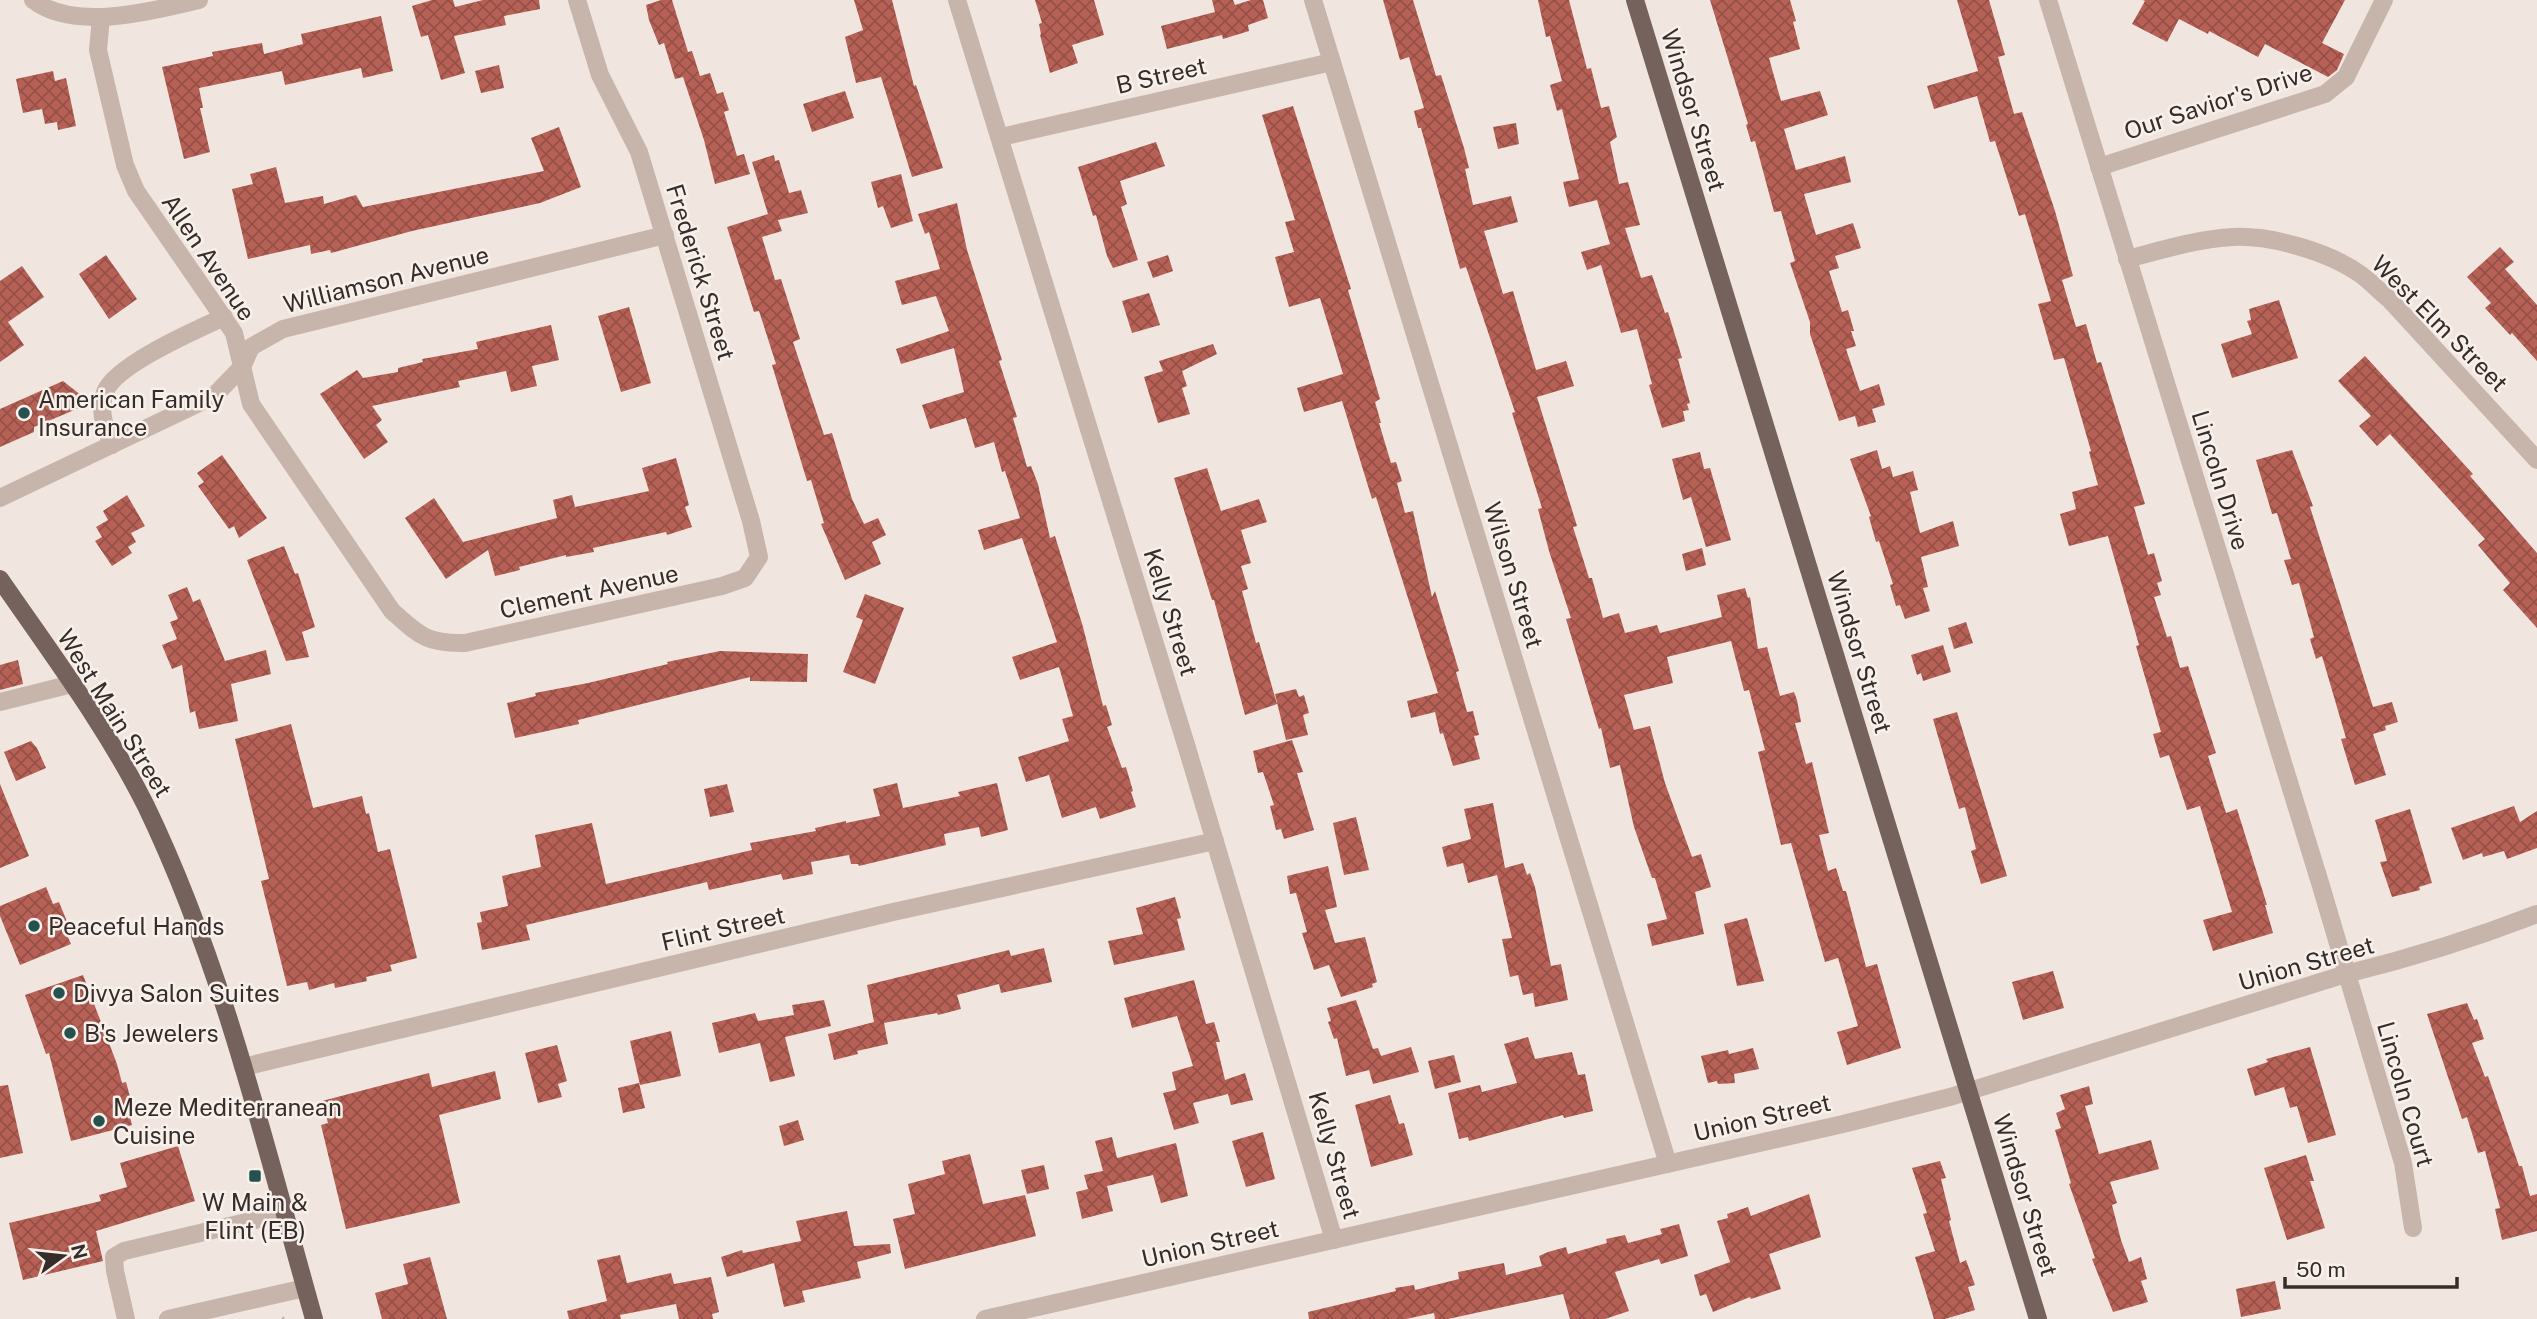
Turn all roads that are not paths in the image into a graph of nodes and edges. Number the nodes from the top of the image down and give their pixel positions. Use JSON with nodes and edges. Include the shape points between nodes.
{"nodes":[{"id":1,"x":33,"y":0,"type":"edge"},
{"id":2,"x":199,"y":0,"type":"edge"},
{"id":3,"x":577,"y":0,"type":"edge"},
{"id":4,"x":957,"y":0,"type":"edge"},
{"id":5,"x":1313,"y":0,"type":"edge"},
{"id":6,"x":1635,"y":0,"type":"edge"},
{"id":7,"x":2048,"y":0,"type":"edge"},
{"id":8,"x":2384,"y":0,"type":"edge"},
{"id":9,"x":101,"y":17,"type":"junction"},
{"id":10,"x":1332,"y":62,"type":"junction"},
{"id":11,"x":1001,"y":137,"type":"junction"},
{"id":12,"x":2099,"y":167,"type":"junction"},
{"id":13,"x":664,"y":235,"type":"junction"},
{"id":14,"x":2127,"y":259,"type":"junction"},
{"id":15,"x":224,"y":317,"type":"junction"},
{"id":16,"x":242,"y":367,"type":"junction"},
{"id":17,"x":112,"y":445,"type":"junction"},
{"id":18,"x":2537,"y":460,"type":"edge"},
{"id":19,"x":0,"y":498,"type":"edge"},
{"id":20,"x":756,"y":563,"type":"joint"},
{"id":21,"x":0,"y":579,"type":"edge"},
{"id":22,"x":425,"y":638,"type":"joint"},
{"id":23,"x":72,"y":684,"type":"junction"},
{"id":24,"x":0,"y":702,"type":"edge"},
{"id":25,"x":1215,"y":841,"type":"junction"},
{"id":26,"x":2537,"y":914,"type":"edge"},
{"id":27,"x":2346,"y":974,"type":"junction"},
{"id":28,"x":243,"y":1067,"type":"junction"},
{"id":29,"x":1968,"y":1090,"type":"junction"},
{"id":30,"x":1668,"y":1164,"type":"junction"},
{"id":31,"x":284,"y":1213,"type":"junction"},
{"id":32,"x":2413,"y":1228,"type":"dead end"},
{"id":33,"x":1334,"y":1240,"type":"junction"},
{"id":34,"x":305,"y":1288,"type":"junction"},
{"id":35,"x":127,"y":1319,"type":"edge"},
{"id":36,"x":168,"y":1319,"type":"edge"},
{"id":37,"x":314,"y":1319,"type":"edge"},
{"id":38,"x":985,"y":1319,"type":"edge"},
{"id":39,"x":2038,"y":1319,"type":"edge"}],
"edges":[{"from":1,"to":9,"type":"street","via":[[65,14]]},
{"from":2,"to":9,"type":"street"},
{"from":3,"to":13,"type":"street","name":"Frederick Street","via":[[600,75],[639,152]]},
{"from":4,"to":11,"type":"street","name":"Kelly Street"},
{"from":5,"to":10,"type":"street","name":"Wilson Street"},
{"from":6,"to":29,"type":"main road","name":"Windsor Street"},
{"from":7,"to":12,"type":"street","name":"Lincoln Drive"},
{"from":8,"to":12,"type":"street","name":"Our Savior's Drive","via":[[2346,77],[2325,94]]},
{"from":9,"to":15,"type":"street","name":"Allen Avenue","via":[[98,50],[125,164],[136,191]]},
{"from":10,"to":11,"type":"street","name":"B Street"},
{"from":10,"to":30,"type":"street","name":"Wilson Street"},
{"from":11,"to":25,"type":"street","name":"Kelly Street"},
{"from":12,"to":14,"type":"street","name":"Lincoln Drive"},
{"from":13,"to":16,"type":"street","name":"Williamson Avenue","via":[[283,329],[251,347]]},
{"from":13,"to":20,"type":"street","name":"Frederick Street","via":[[759,548]]},
{"from":14,"to":18,"type":"street","name":"West Elm Street","via":[[2234,237],[2270,240],[2338,261],[2389,299]]},
{"from":14,"to":27,"type":"street","name":"Lincoln Drive"},
{"from":15,"to":16,"type":"street","name":"Allen Avenue","via":[[234,333]]},
{"from":15,"to":17,"type":"street","via":[[180,337],[111,380],[104,394],[102,418]]},
{"from":16,"to":17,"type":"street","name":"Williamson Avenue","via":[[214,396]]},
{"from":16,"to":22,"type":"street","name":"Allen Avenue","via":[[251,404],[392,611]]},
{"from":17,"to":19,"type":"street","name":"Williamson Avenue"},
{"from":20,"to":22,"type":"street","name":"Clement Avenue","via":[[745,578],[653,603],[466,643]]},
{"from":21,"to":23,"type":"main road","name":"West Main Street"},
{"from":23,"to":24,"type":"street"},
{"from":23,"to":28,"type":"main road","name":"West Main Street","via":[[123,763],[179,877]]},
{"from":25,"to":28,"type":"street","name":"Flint Street","via":[[893,912]]},
{"from":25,"to":33,"type":"street","name":"Kelly Street"},
{"from":26,"to":27,"type":"street","name":"Union Street"},
{"from":27,"to":29,"type":"street","name":"Union Street"},
{"from":27,"to":32,"type":"street","name":"Lincoln Court","via":[[2403,1163]]},
{"from":28,"to":31,"type":"main road","name":"West Main Street"},
{"from":29,"to":30,"type":"street","name":"Union Street"},
{"from":29,"to":39,"type":"main road","name":"Windsor Street"},
{"from":30,"to":33,"type":"street","name":"Union Street"},
{"from":31,"to":34,"type":"main road","name":"West Main Street"},
{"from":31,"to":35,"type":"street","via":[[114,1256]]},
{"from":33,"to":38,"type":"street","name":"Union Street"},
{"from":34,"to":36,"type":"street"},
{"from":34,"to":37,"type":"main road","name":"West Main Street"}]}
